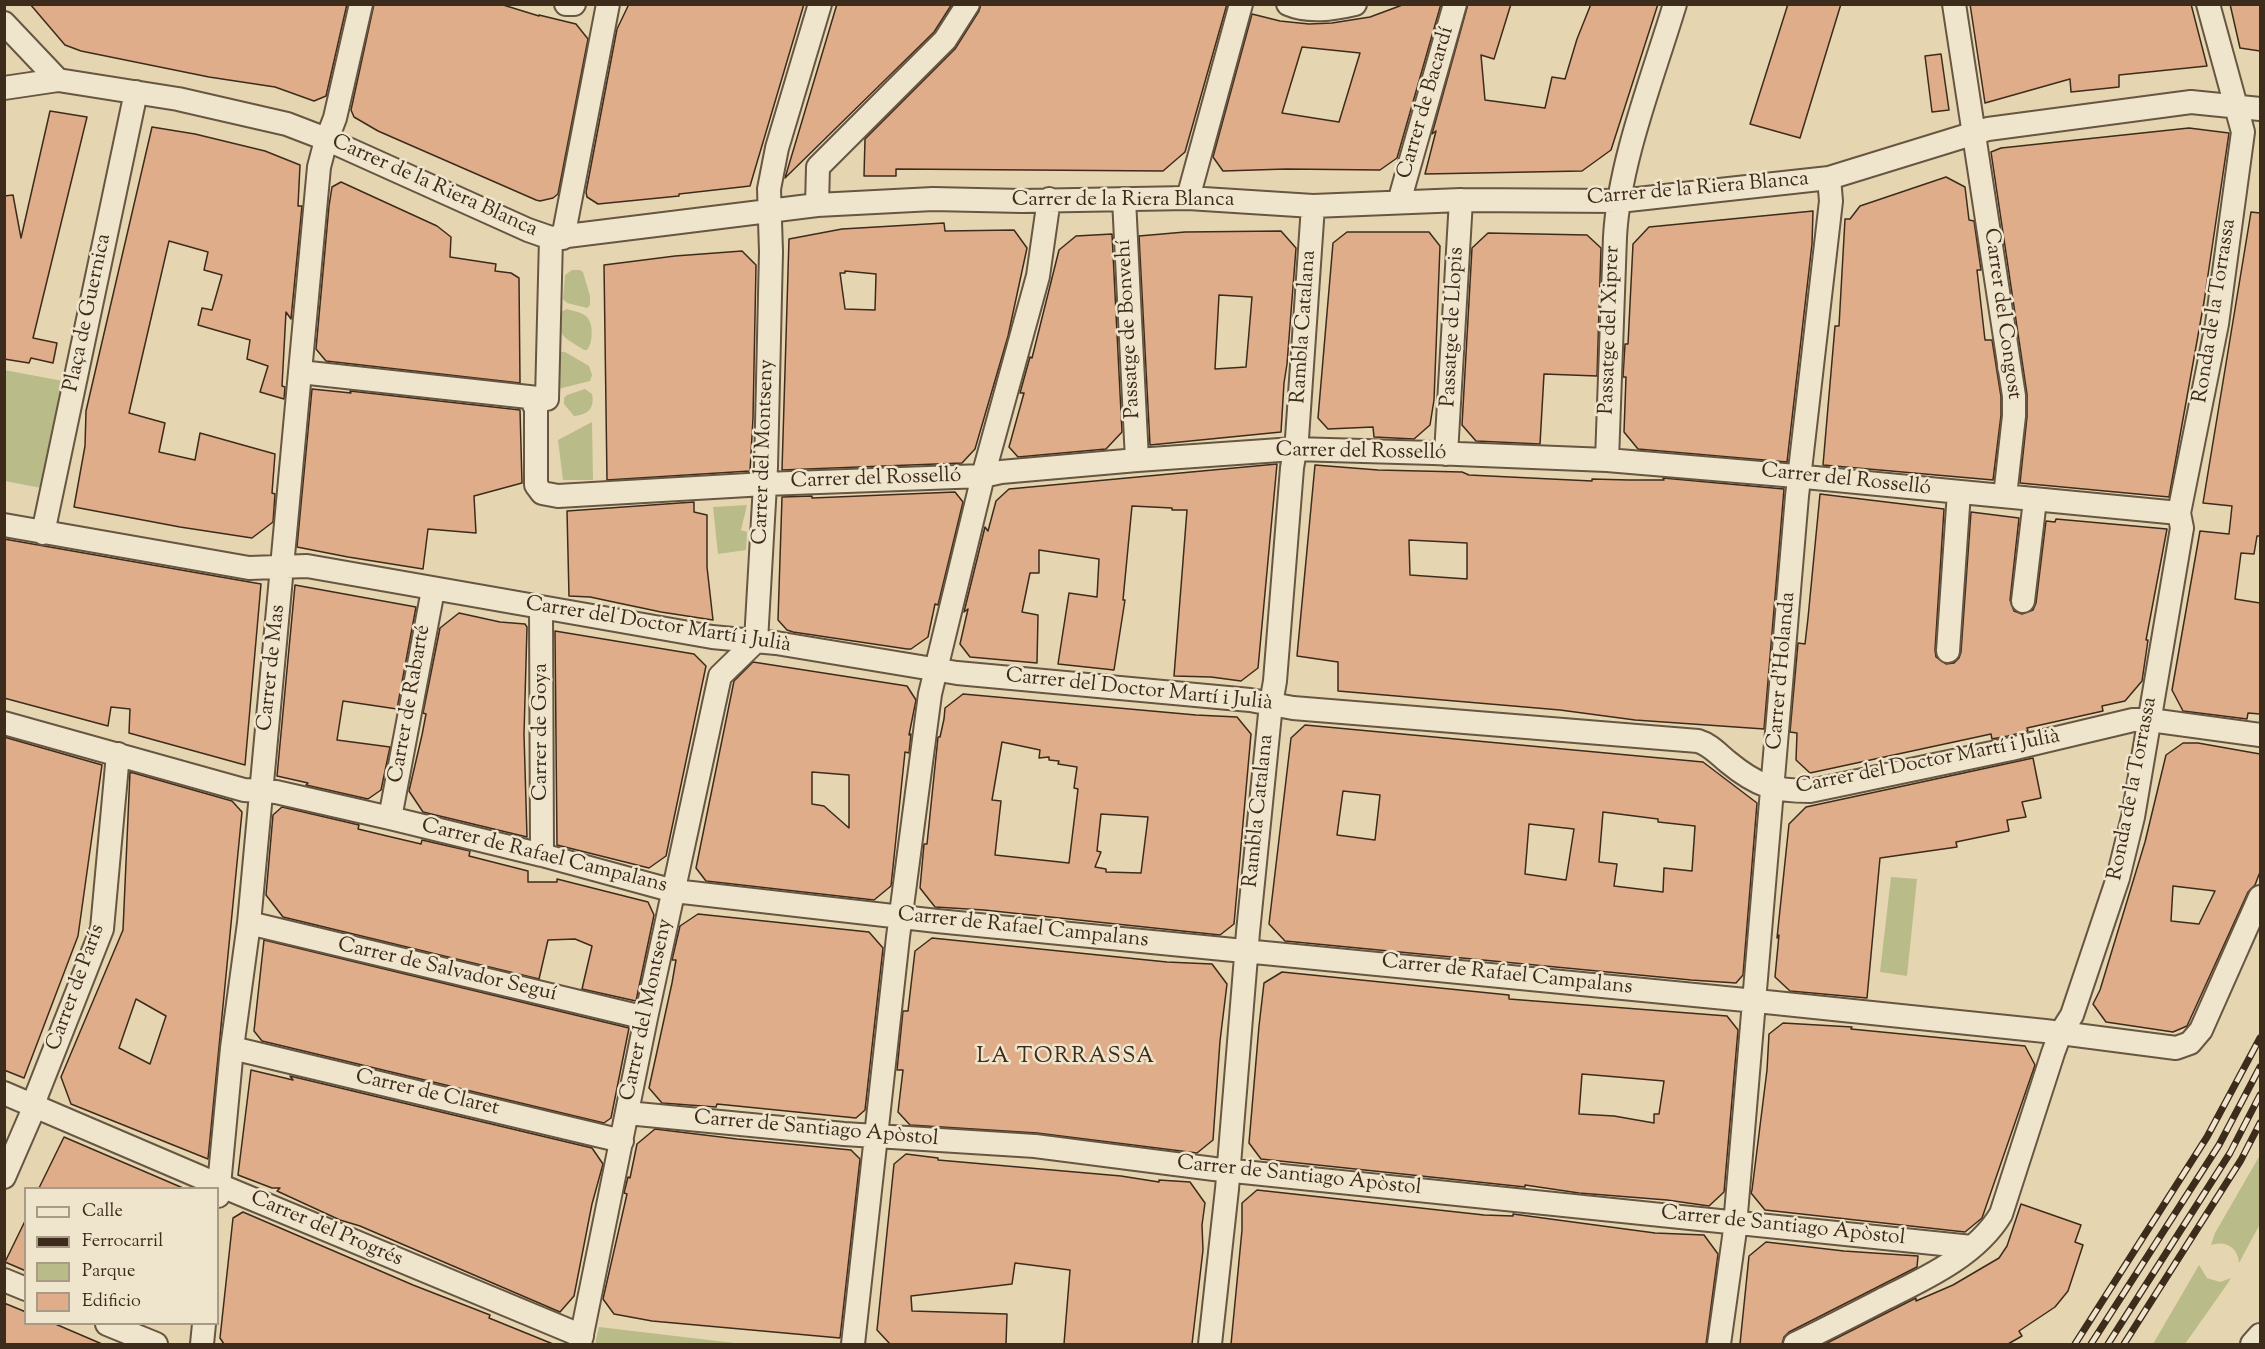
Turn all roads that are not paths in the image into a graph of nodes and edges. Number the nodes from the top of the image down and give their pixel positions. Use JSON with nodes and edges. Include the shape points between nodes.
{"nodes":[{"id":1,"x":361,"y":4,"type":"edge"},
{"id":2,"x":566,"y":4,"type":"edge"},
{"id":3,"x":574,"y":4,"type":"edge"},
{"id":4,"x":608,"y":4,"type":"edge"},
{"id":5,"x":820,"y":4,"type":"edge"},
{"id":6,"x":968,"y":4,"type":"edge"},
{"id":7,"x":1241,"y":4,"type":"edge"},
{"id":8,"x":1288,"y":4,"type":"edge"},
{"id":9,"x":1354,"y":4,"type":"edge"},
{"id":10,"x":1455,"y":4,"type":"edge"},
{"id":11,"x":1675,"y":4,"type":"edge"},
{"id":12,"x":1954,"y":4,"type":"edge"},
{"id":13,"x":2208,"y":4,"type":"edge"},
{"id":14,"x":4,"y":24,"type":"edge"},
{"id":15,"x":58,"y":80,"type":"junction"},
{"id":16,"x":4,"y":88,"type":"edge"},
{"id":17,"x":136,"y":92,"type":"junction"},
{"id":18,"x":2236,"y":106,"type":"junction"},
{"id":19,"x":2260,"y":109,"type":"edge"},
{"id":20,"x":1975,"y":132,"type":"junction"},
{"id":21,"x":326,"y":139,"type":"junction"},
{"id":22,"x":1829,"y":178,"type":"junction"},
{"id":23,"x":1188,"y":198,"type":"junction"},
{"id":24,"x":1049,"y":199,"type":"junction"},
{"id":25,"x":1124,"y":199,"type":"junction"},
{"id":26,"x":1461,"y":200,"type":"junction"},
{"id":27,"x":1619,"y":201,"type":"junction"},
{"id":28,"x":1399,"y":202,"type":"junction"},
{"id":29,"x":817,"y":205,"type":"junction"},
{"id":30,"x":1313,"y":206,"type":"junction"},
{"id":31,"x":770,"y":211,"type":"junction"},
{"id":32,"x":557,"y":238,"type":"junction"},
{"id":33,"x":300,"y":372,"type":"junction"},
{"id":34,"x":531,"y":398,"type":"junction"},
{"id":35,"x":1294,"y":449,"type":"junction"},
{"id":36,"x":1446,"y":454,"type":"junction"},
{"id":37,"x":1137,"y":460,"type":"junction"},
{"id":38,"x":1607,"y":460,"type":"junction"},
{"id":39,"x":982,"y":476,"type":"junction"},
{"id":40,"x":1800,"y":477,"type":"junction"},
{"id":41,"x":765,"y":484,"type":"junction"},
{"id":42,"x":1959,"y":492,"type":"junction"},
{"id":43,"x":2006,"y":496,"type":"junction"},
{"id":44,"x":2035,"y":500,"type":"junction"},
{"id":45,"x":2179,"y":513,"type":"junction"},
{"id":46,"x":4,"y":525,"type":"edge"},
{"id":47,"x":43,"y":533,"type":"junction"},
{"id":48,"x":284,"y":566,"type":"junction"},
{"id":49,"x":433,"y":590,"type":"junction"},
{"id":50,"x":2023,"y":600,"type":"dead end"},
{"id":51,"x":541,"y":608,"type":"junction"},
{"id":52,"x":712,"y":637,"type":"junction"},
{"id":53,"x":756,"y":641,"type":"junction"},
{"id":54,"x":1948,"y":651,"type":"dead end"},
{"id":55,"x":935,"y":670,"type":"junction"},
{"id":56,"x":720,"y":676,"type":"junction"},
{"id":57,"x":1271,"y":704,"type":"junction"},
{"id":58,"x":2150,"y":720,"type":"junction"},
{"id":59,"x":4,"y":723,"type":"edge"},
{"id":60,"x":2260,"y":735,"type":"edge"},
{"id":61,"x":118,"y":754,"type":"junction"},
{"id":62,"x":1772,"y":789,"type":"junction"},
{"id":63,"x":260,"y":791,"type":"junction"},
{"id":64,"x":390,"y":818,"type":"junction"},
{"id":65,"x":542,"y":855,"type":"junction"},
{"id":66,"x":674,"y":891,"type":"junction"},
{"id":67,"x":2260,"y":897,"type":"edge"},
{"id":68,"x":900,"y":916,"type":"junction"},
{"id":69,"x":249,"y":923,"type":"junction"},
{"id":70,"x":1246,"y":952,"type":"junction"},
{"id":71,"x":1755,"y":1001,"type":"junction"},
{"id":72,"x":646,"y":1018,"type":"junction"},
{"id":73,"x":2060,"y":1034,"type":"junction"},
{"id":74,"x":232,"y":1048,"type":"junction"},
{"id":75,"x":4,"y":1093,"type":"edge"},
{"id":76,"x":33,"y":1106,"type":"junction"},
{"id":77,"x":627,"y":1113,"type":"junction"},
{"id":78,"x":877,"y":1136,"type":"junction"},
{"id":79,"x":622,"y":1141,"type":"junction"},
{"id":80,"x":1229,"y":1171,"type":"junction"},
{"id":81,"x":4,"y":1177,"type":"edge"},
{"id":82,"x":211,"y":1187,"type":"edge"},
{"id":83,"x":218,"y":1187,"type":"edge"},
{"id":84,"x":219,"y":1190,"type":"edge"},
{"id":85,"x":1734,"y":1222,"type":"junction"},
{"id":86,"x":1972,"y":1247,"type":"junction"},
{"id":87,"x":4,"y":1280,"type":"edge"},
{"id":88,"x":24,"y":1288,"type":"edge"},
{"id":89,"x":111,"y":1325,"type":"edge"},
{"id":90,"x":204,"y":1325,"type":"edge"},
{"id":91,"x":2260,"y":1335,"type":"edge"},
{"id":92,"x":581,"y":1340,"type":"edge"},
{"id":93,"x":156,"y":1344,"type":"edge"},
{"id":94,"x":202,"y":1344,"type":"edge"},
{"id":95,"x":853,"y":1344,"type":"edge"},
{"id":96,"x":1210,"y":1344,"type":"edge"},
{"id":97,"x":1719,"y":1344,"type":"edge"},
{"id":98,"x":1795,"y":1344,"type":"edge"},
{"id":99,"x":2252,"y":1344,"type":"edge"}],
"edges":[{"from":1,"to":21,"type":"street","name":"Carrer de Mas","via":[[335,118]]},
{"from":2,"to":3,"type":"street"},
{"from":4,"to":32,"type":"street"},
{"from":5,"to":31,"type":"street","name":"Carrer del Montseny","via":[[777,148],[769,189]]},
{"from":6,"to":29,"type":"street","via":[[945,40],[818,167]]},
{"from":7,"to":23,"type":"street"},
{"from":8,"to":9,"type":"street","via":[[1300,9],[1334,9]]},
{"from":10,"to":28,"type":"street","name":"Carrer de Bacardí"},
{"from":11,"to":27,"type":"street","name":"Passatge del Xiprer","via":[[1627,160]]},
{"from":12,"to":20,"type":"street","name":"Carrer del Congost"},
{"from":13,"to":18,"type":"street","name":"Ronda de la Torrassa"},
{"from":14,"to":15,"type":"street"},
{"from":15,"to":16,"type":"street","name":"Carrer de la Riera Blanca"},
{"from":15,"to":17,"type":"street","name":"Carrer de la Riera Blanca"},
{"from":17,"to":21,"type":"street","name":"Carrer de la Riera Blanca","via":[[287,124]]},
{"from":17,"to":47,"type":"street","name":"Plaça de Guernica"},
{"from":18,"to":19,"type":"street","name":"Carrer de la Riera Blanca"},
{"from":18,"to":20,"type":"street","name":"Carrer de la Riera Blanca","via":[[2191,102]]},
{"from":18,"to":45,"type":"street","name":"Ronda de la Torrassa","via":[[2243,132],[2217,324]]},
{"from":20,"to":22,"type":"street","name":"Carrer de la Riera Blanca"},
{"from":20,"to":43,"type":"street","name":"Carrer del Congost","via":[[2014,396]]},
{"from":21,"to":32,"type":"street","name":"Carrer de la Riera Blanca","via":[[528,230]]},
{"from":21,"to":33,"type":"street","name":"Carrer de Mas","via":[[319,167]]},
{"from":22,"to":27,"type":"street","name":"Carrer de la Riera Blanca"},
{"from":22,"to":40,"type":"street","name":"Carrer d'Holanda","via":[[1831,201]]},
{"from":23,"to":25,"type":"street","name":"Carrer de la Riera Blanca"},
{"from":23,"to":30,"type":"street","name":"Carrer de la Riera Blanca"},
{"from":24,"to":25,"type":"street","name":"Carrer de la Riera Blanca"},
{"from":24,"to":29,"type":"street","name":"Carrer de la Riera Blanca"},
{"from":24,"to":39,"type":"street","via":[[1038,276]]},
{"from":25,"to":37,"type":"street","name":"Passatge de Bonvehí"},
{"from":26,"to":27,"type":"street","name":"Carrer de la Riera Blanca"},
{"from":26,"to":28,"type":"street","name":"Carrer de la Riera Blanca"},
{"from":26,"to":36,"type":"street","name":"Passatge de Llopis"},
{"from":27,"to":38,"type":"street","name":"Passatge del Xiprer"},
{"from":28,"to":30,"type":"street","name":"Carrer de la Riera Blanca"},
{"from":29,"to":31,"type":"street","name":"Carrer de la Riera Blanca"},
{"from":30,"to":35,"type":"street","name":"Rambla Catalana"},
{"from":31,"to":32,"type":"street","name":"Carrer de la Riera Blanca"},
{"from":31,"to":41,"type":"street","name":"Carrer del Montseny"},
{"from":32,"to":34,"type":"street","via":[[547,399]]},
{"from":33,"to":34,"type":"street"},
{"from":33,"to":48,"type":"street","name":"Carrer de Mas"},
{"from":34,"to":41,"type":"street","name":"Carrer del Rosselló","via":[[536,409],[535,480],[542,493],[570,496]]},
{"from":35,"to":36,"type":"street","name":"Carrer del Rosselló"},
{"from":35,"to":37,"type":"street","name":"Carrer del Rosselló"},
{"from":35,"to":57,"type":"street","name":"Rambla Catalana"},
{"from":36,"to":38,"type":"street","name":"Carrer del Rosselló"},
{"from":37,"to":39,"type":"street","name":"Carrer del Rosselló"},
{"from":38,"to":40,"type":"street","name":"Carrer del Rosselló"},
{"from":39,"to":41,"type":"street","name":"Carrer del Rosselló"},
{"from":39,"to":55,"type":"street"},
{"from":40,"to":42,"type":"street","name":"Carrer del Rosselló"},
{"from":40,"to":62,"type":"street","name":"Carrer d'Holanda"},
{"from":41,"to":53,"type":"street","name":"Carrer del Montseny"},
{"from":42,"to":43,"type":"street","name":"Carrer del Rosselló"},
{"from":42,"to":54,"type":"street"},
{"from":43,"to":44,"type":"street","name":"Carrer del Rosselló"},
{"from":44,"to":45,"type":"street","name":"Carrer del Rosselló"},
{"from":44,"to":50,"type":"street"},
{"from":45,"to":58,"type":"street","name":"Ronda de la Torrassa","via":[[2182,528]]},
{"from":46,"to":47,"type":"street","name":"Carrer del Doctor Martí i Julià"},
{"from":47,"to":48,"type":"street","name":"Carrer del Doctor Martí i Julià","via":[[249,568]]},
{"from":48,"to":49,"type":"street","name":"Carrer del Doctor Martí i Julià","via":[[307,566]]},
{"from":48,"to":63,"type":"street","name":"Carrer de Mas"},
{"from":49,"to":51,"type":"street","name":"Carrer del Doctor Martí i Julià"},
{"from":49,"to":64,"type":"street","name":"Carrer de Rabarté"},
{"from":51,"to":52,"type":"street","name":"Carrer del Doctor Martí i Julià"},
{"from":51,"to":65,"type":"street","name":"Carrer de Goya"},
{"from":52,"to":53,"type":"street","name":"Carrer del Doctor Martí i Julià"},
{"from":52,"to":56,"type":"street","name":"Carrer del Montseny"},
{"from":53,"to":55,"type":"street","name":"Carrer del Doctor Martí i Julià"},
{"from":53,"to":56,"type":"street"},
{"from":55,"to":57,"type":"street","name":"Carrer del Doctor Martí i Julià"},
{"from":55,"to":68,"type":"street"},
{"from":56,"to":66,"type":"street","name":"Carrer del Montseny"},
{"from":57,"to":62,"type":"street","name":"Carrer del Doctor Martí i Julià","via":[[1698,741]]},
{"from":57,"to":70,"type":"street","name":"Rambla Catalana"},
{"from":58,"to":60,"type":"street","name":"Carrer del Doctor Martí i Julià"},
{"from":58,"to":62,"type":"street","name":"Carrer del Doctor Martí i Julià","via":[[2133,720],[1810,791]]},
{"from":58,"to":73,"type":"street","name":"Ronda de la Torrassa","via":[[2118,878],[2072,1015]]},
{"from":59,"to":61,"type":"street","name":"Carrer de Rafael Campalans"},
{"from":61,"to":63,"type":"street","name":"Carrer de Rafael Campalans","via":[[244,790]]},
{"from":61,"to":76,"type":"street","name":"Carrer de París","via":[[102,929]]},
{"from":62,"to":71,"type":"street","name":"Carrer d'Holanda"},
{"from":63,"to":64,"type":"street","name":"Carrer de Rafael Campalans"},
{"from":63,"to":69,"type":"street","name":"Carrer de Mas"},
{"from":64,"to":65,"type":"street","name":"Carrer de Rafael Campalans"},
{"from":65,"to":66,"type":"street","name":"Carrer de Rafael Campalans"},
{"from":66,"to":68,"type":"street","name":"Carrer de Rafael Campalans"},
{"from":66,"to":72,"type":"street","name":"Carrer del Montseny"},
{"from":67,"to":73,"type":"street","name":"Carrer de Rafael Campalans","via":[[2201,1030],[2190,1043],[2176,1048]]},
{"from":68,"to":70,"type":"street","name":"Carrer de Rafael Campalans"},
{"from":68,"to":78,"type":"street"},
{"from":69,"to":72,"type":"street","name":"Carrer de Salvador Seguí"},
{"from":69,"to":74,"type":"street","name":"Carrer de Mas"},
{"from":70,"to":71,"type":"street","name":"Carrer de Rafael Campalans"},
{"from":70,"to":80,"type":"street","name":"Rambla Catalana"},
{"from":71,"to":73,"type":"street","name":"Carrer de Rafael Campalans"},
{"from":71,"to":85,"type":"street","name":"Carrer d'Holanda"},
{"from":72,"to":77,"type":"street","name":"Carrer del Montseny"},
{"from":73,"to":86,"type":"street","name":"Ronda de la Torrassa","via":[[2001,1214]]},
{"from":74,"to":79,"type":"street","name":"Carrer de Claret"},
{"from":74,"to":83,"type":"street","name":"Carrer de Mas"},
{"from":75,"to":76,"type":"street","name":"Carrer del Progrés"},
{"from":76,"to":81,"type":"street","name":"Carrer de París"},
{"from":76,"to":82,"type":"street","name":"Carrer del Progrés"},
{"from":77,"to":78,"type":"street","name":"Carrer de Santiago Apòstol"},
{"from":77,"to":79,"type":"street","name":"Carrer del Montseny"},
{"from":78,"to":80,"type":"street","name":"Carrer de Santiago Apòstol","via":[[1035,1146]]},
{"from":78,"to":95,"type":"street"},
{"from":79,"to":92,"type":"street","name":"Carrer del Montseny"},
{"from":80,"to":85,"type":"street","name":"Carrer de Santiago Apòstol"},
{"from":80,"to":96,"type":"street","name":"Rambla Catalana"},
{"from":84,"to":92,"type":"street","name":"Carrer del Progrés"},
{"from":85,"to":86,"type":"street","name":"Carrer de Santiago Apòstol"},
{"from":85,"to":97,"type":"street","name":"Carrer d'Holanda"},
{"from":86,"to":98,"type":"street","name":"Ronda de la Torrassa","via":[[1931,1275]]},
{"from":87,"to":88,"type":"street"},
{"from":89,"to":93,"type":"street"},
{"from":90,"to":94,"type":"street"},
{"from":91,"to":99,"type":"street"}]}
